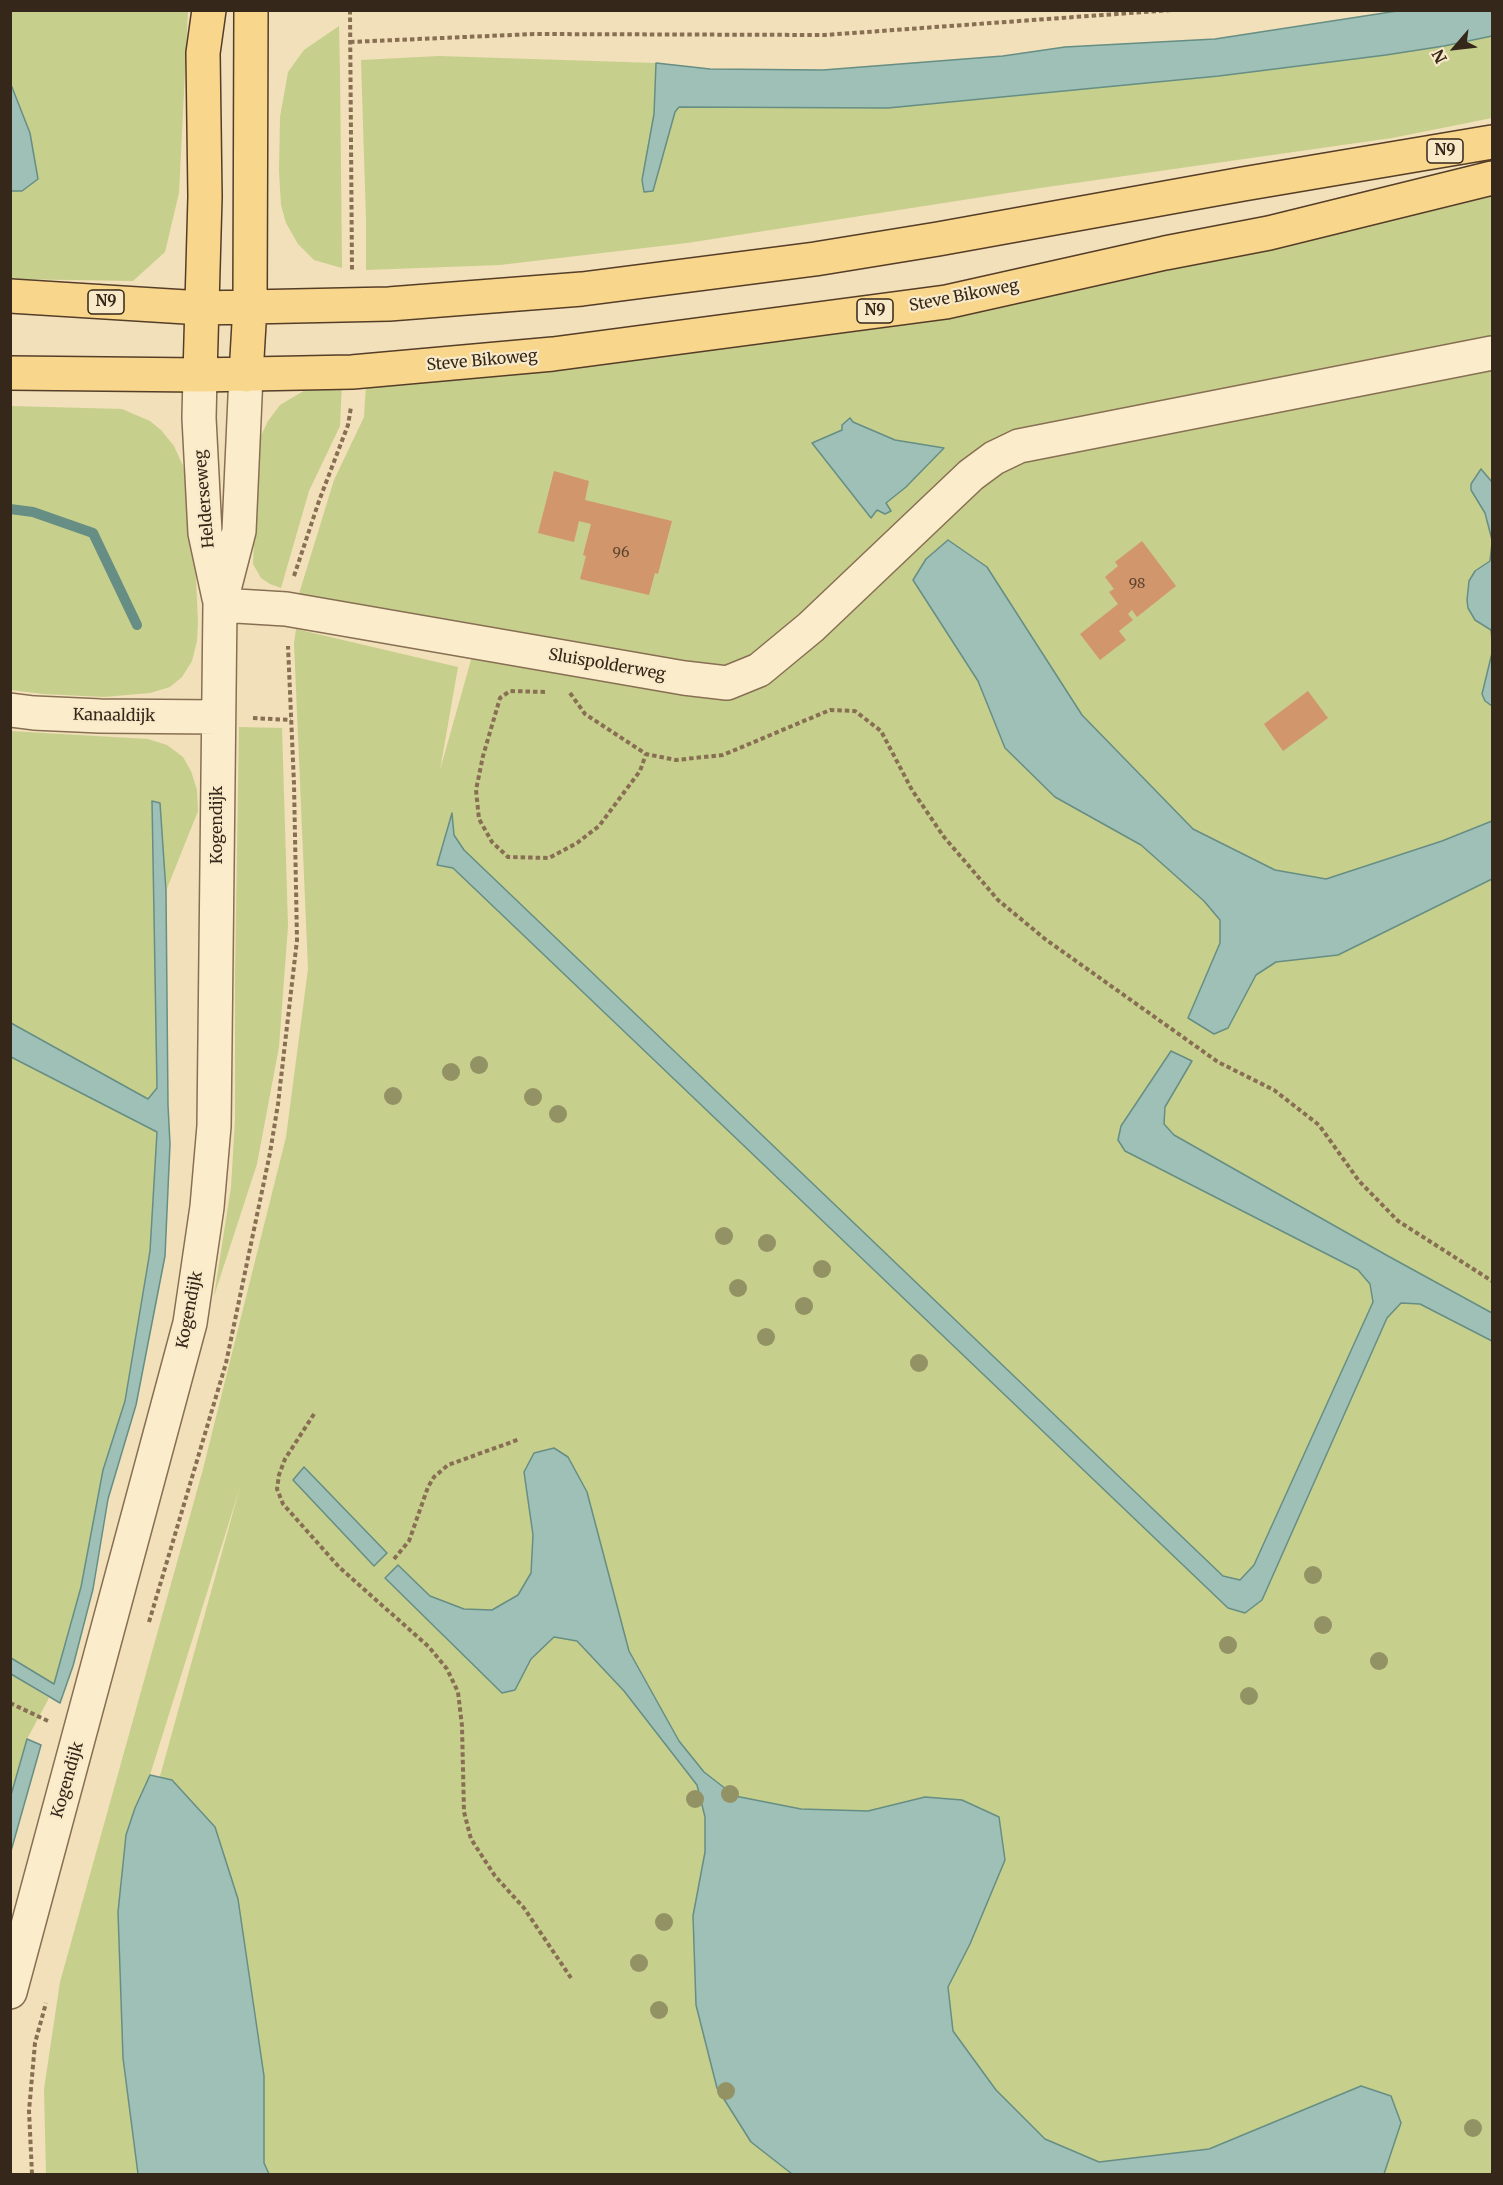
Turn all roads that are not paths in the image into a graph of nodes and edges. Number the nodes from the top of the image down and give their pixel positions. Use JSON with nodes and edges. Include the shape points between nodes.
{"nodes":[{"id":1,"x":209,"y":10,"type":"edge"},
{"id":2,"x":251,"y":10,"type":"edge"},
{"id":3,"x":1492,"y":142,"type":"edge"},
{"id":4,"x":1492,"y":178,"type":"edge"},
{"id":5,"x":10,"y":296,"type":"edge"},
{"id":6,"x":250,"y":306,"type":"junction"},
{"id":7,"x":202,"y":308,"type":"junction"},
{"id":8,"x":1492,"y":353,"type":"edge"},
{"id":9,"x":10,"y":373,"type":"edge"},
{"id":10,"x":200,"y":375,"type":"junction"},
{"id":11,"x":246,"y":375,"type":"junction"},
{"id":12,"x":220,"y":605,"type":"junction"},
{"id":13,"x":10,"y":710,"type":"edge"},
{"id":14,"x":218,"y":717,"type":"junction"},
{"id":15,"x":10,"y":1992,"type":"edge"}],
"edges":[{"from":1,"to":7,"type":"main road","via":[[203,53]]},
{"from":2,"to":6,"type":"main road"},
{"from":3,"to":6,"type":"main road","number":"N9","via":[[938,239],[681,277],[455,300]]},
{"from":4,"to":11,"type":"main road","name":"Steve Bikoweg","number":"N9","via":[[1269,233],[946,302],[554,354],[364,371]]},
{"from":5,"to":7,"type":"main road","number":"N9"},
{"from":6,"to":7,"type":"main road","number":"N9"},
{"from":6,"to":11,"type":"main road"},
{"from":7,"to":10,"type":"main road"},
{"from":8,"to":12,"type":"street","name":"Sluispolderweg","via":[[1019,446],[971,475],[811,627],[759,670],[727,683],[286,609]]},
{"from":9,"to":10,"type":"main road","number":"N9"},
{"from":10,"to":11,"type":"main road","name":"Steve Bikoweg","number":"N9"},
{"from":10,"to":12,"type":"street","name":"Helderseweg","via":[[205,533]]},
{"from":11,"to":12,"type":"street","name":"Helderseweg","via":[[239,531]]},
{"from":12,"to":14,"type":"street","name":"Kogendijk"},
{"from":13,"to":14,"type":"street","name":"Kanaaldijk"},
{"from":14,"to":15,"type":"street","name":"Kogendijk","via":[[214,1126],[190,1323]]}]}
